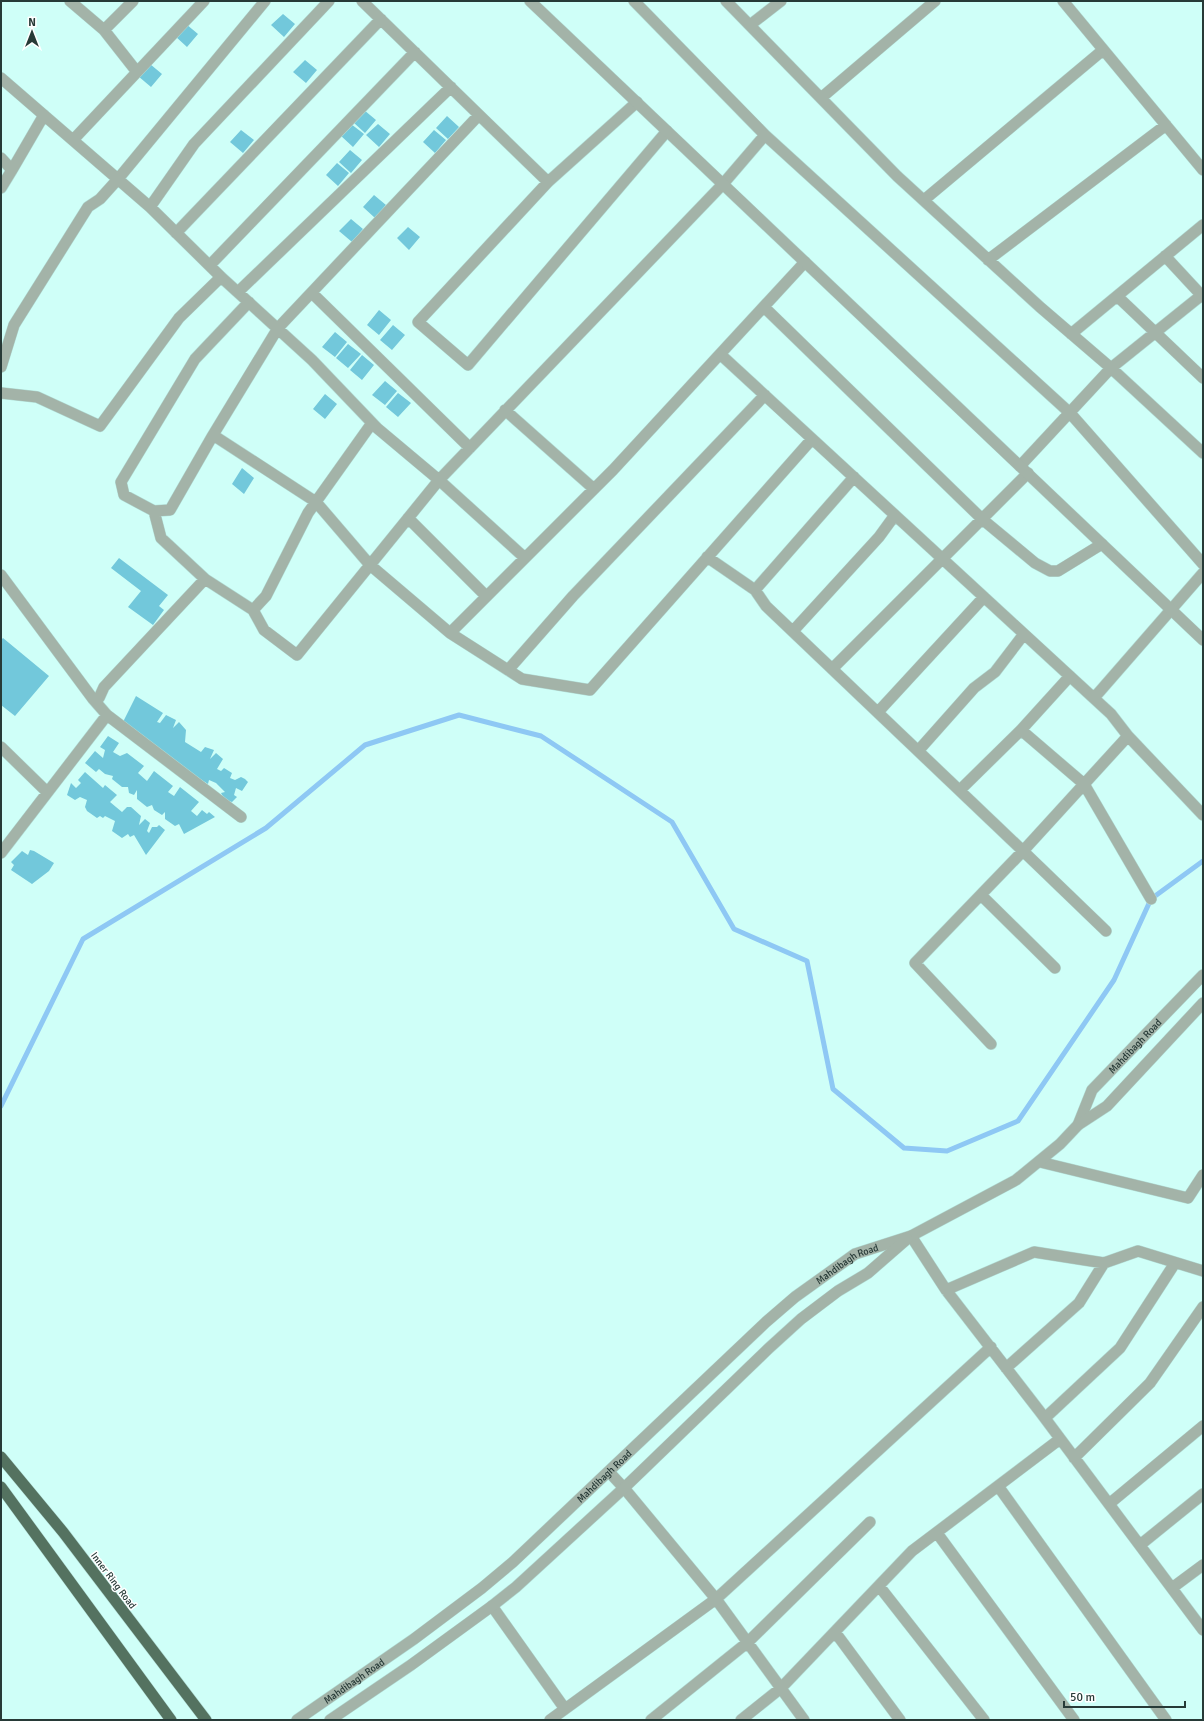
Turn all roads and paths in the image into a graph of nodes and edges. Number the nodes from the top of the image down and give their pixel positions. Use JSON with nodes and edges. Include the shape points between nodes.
{"nodes":[{"id":1,"x":70,"y":1,"type":"edge"},
{"id":2,"x":133,"y":1,"type":"edge"},
{"id":3,"x":204,"y":1,"type":"edge"},
{"id":4,"x":265,"y":1,"type":"edge"},
{"id":5,"x":329,"y":1,"type":"edge"},
{"id":6,"x":362,"y":1,"type":"edge"},
{"id":7,"x":530,"y":1,"type":"edge"},
{"id":8,"x":634,"y":1,"type":"edge"},
{"id":9,"x":726,"y":1,"type":"edge"},
{"id":10,"x":781,"y":1,"type":"edge"},
{"id":11,"x":935,"y":1,"type":"edge"},
{"id":12,"x":1063,"y":1,"type":"edge"},
{"id":13,"x":381,"y":19,"type":"junction"},
{"id":14,"x":750,"y":25,"type":"junction"},
{"id":15,"x":104,"y":30,"type":"junction"},
{"id":16,"x":1104,"y":50,"type":"junction"},
{"id":17,"x":415,"y":52,"type":"junction"},
{"id":18,"x":137,"y":72,"type":"junction"},
{"id":19,"x":1,"y":78,"type":"edge"},
{"id":20,"x":451,"y":87,"type":"junction"},
{"id":21,"x":821,"y":98,"type":"junction"},
{"id":22,"x":637,"y":102,"type":"junction"},
{"id":23,"x":44,"y":115,"type":"junction"},
{"id":24,"x":479,"y":115,"type":"junction"},
{"id":25,"x":1166,"y":125,"type":"junction"},
{"id":26,"x":667,"y":131,"type":"junction"},
{"id":27,"x":765,"y":135,"type":"junction"},
{"id":28,"x":73,"y":140,"type":"junction"},
{"id":29,"x":1,"y":158,"type":"edge"},
{"id":30,"x":1202,"y":167,"type":"edge"},
{"id":31,"x":12,"y":170,"type":"junction"},
{"id":32,"x":118,"y":179,"type":"junction"},
{"id":33,"x":548,"y":182,"type":"junction"},
{"id":34,"x":723,"y":184,"type":"junction"},
{"id":35,"x":1,"y":188,"type":"edge"},
{"id":36,"x":924,"y":200,"type":"junction"},
{"id":37,"x":150,"y":207,"type":"junction"},
{"id":38,"x":1203,"y":225,"type":"edge"},
{"id":39,"x":176,"y":232,"type":"junction"},
{"id":40,"x":1165,"y":256,"type":"junction"},
{"id":41,"x":988,"y":260,"type":"junction"},
{"id":42,"x":805,"y":262,"type":"junction"},
{"id":43,"x":210,"y":265,"type":"junction"},
{"id":44,"x":221,"y":277,"type":"junction"},
{"id":45,"x":238,"y":292,"type":"junction"},
{"id":46,"x":312,"y":293,"type":"junction"},
{"id":47,"x":1117,"y":296,"type":"junction"},
{"id":48,"x":1202,"y":296,"type":"edge"},
{"id":49,"x":249,"y":302,"type":"junction"},
{"id":50,"x":764,"y":307,"type":"junction"},
{"id":51,"x":278,"y":328,"type":"junction"},
{"id":52,"x":1154,"y":333,"type":"junction"},
{"id":53,"x":1071,"y":334,"type":"junction"},
{"id":54,"x":720,"y":354,"type":"junction"},
{"id":55,"x":1,"y":367,"type":"edge"},
{"id":56,"x":1111,"y":368,"type":"junction"},
{"id":57,"x":1203,"y":378,"type":"edge"},
{"id":58,"x":1,"y":393,"type":"edge"},
{"id":59,"x":765,"y":395,"type":"junction"},
{"id":60,"x":506,"y":410,"type":"junction"},
{"id":61,"x":1070,"y":413,"type":"junction"},
{"id":62,"x":372,"y":422,"type":"junction"},
{"id":63,"x":213,"y":434,"type":"junction"},
{"id":64,"x":812,"y":438,"type":"junction"},
{"id":65,"x":470,"y":448,"type":"junction"},
{"id":66,"x":1203,"y":452,"type":"edge"},
{"id":67,"x":1024,"y":470,"type":"junction"},
{"id":68,"x":854,"y":477,"type":"junction"},
{"id":69,"x":439,"y":480,"type":"junction"},
{"id":70,"x":594,"y":489,"type":"junction"},
{"id":71,"x":316,"y":502,"type":"junction"},
{"id":72,"x":154,"y":511,"type":"junction"},
{"id":73,"x":895,"y":515,"type":"junction"},
{"id":74,"x":408,"y":518,"type":"junction"},
{"id":75,"x":982,"y":519,"type":"junction"},
{"id":76,"x":1102,"y":544,"type":"junction"},
{"id":77,"x":708,"y":557,"type":"junction"},
{"id":78,"x":525,"y":558,"type":"junction"},
{"id":79,"x":942,"y":559,"type":"junction"},
{"id":80,"x":1203,"y":564,"type":"edge"},
{"id":81,"x":370,"y":565,"type":"junction"},
{"id":82,"x":1203,"y":573,"type":"edge"},
{"id":83,"x":1,"y":575,"type":"edge"},
{"id":84,"x":205,"y":579,"type":"junction"},
{"id":85,"x":755,"y":590,"type":"junction"},
{"id":86,"x":486,"y":596,"type":"junction"},
{"id":87,"x":984,"y":597,"type":"junction"},
{"id":88,"x":1171,"y":609,"type":"junction"},
{"id":89,"x":253,"y":610,"type":"junction"},
{"id":90,"x":793,"y":632,"type":"junction"},
{"id":91,"x":450,"y":633,"type":"junction"},
{"id":92,"x":1024,"y":634,"type":"junction"},
{"id":93,"x":1203,"y":640,"type":"edge"},
{"id":94,"x":832,"y":669,"type":"junction"},
{"id":95,"x":508,"y":670,"type":"junction"},
{"id":96,"x":1070,"y":676,"type":"junction"},
{"id":97,"x":1094,"y":698,"type":"junction"},
{"id":98,"x":93,"y":699,"type":"junction"},
{"id":99,"x":878,"y":712,"type":"junction"},
{"id":100,"x":107,"y":715,"type":"junction"},
{"id":101,"x":1021,"y":730,"type":"junction"},
{"id":102,"x":1128,"y":736,"type":"junction"},
{"id":103,"x":1,"y":747,"type":"edge"},
{"id":104,"x":918,"y":750,"type":"junction"},
{"id":105,"x":1084,"y":784,"type":"junction"},
{"id":106,"x":960,"y":790,"type":"junction"},
{"id":107,"x":47,"y":792,"type":"junction"},
{"id":108,"x":1203,"y":815,"type":"edge"},
{"id":109,"x":241,"y":817,"type":"dead end"},
{"id":110,"x":1023,"y":851,"type":"junction"},
{"id":111,"x":1,"y":852,"type":"edge"},
{"id":112,"x":981,"y":895,"type":"junction"},
{"id":113,"x":1151,"y":899,"type":"dead end"},
{"id":114,"x":1106,"y":931,"type":"dead end"},
{"id":115,"x":1055,"y":968,"type":"dead end"},
{"id":116,"x":1203,"y":974,"type":"edge"},
{"id":117,"x":1203,"y":1003,"type":"edge"},
{"id":118,"x":991,"y":1044,"type":"dead end"},
{"id":119,"x":1078,"y":1125,"type":"junction"},
{"id":120,"x":1040,"y":1162,"type":"junction"},
{"id":121,"x":1203,"y":1174,"type":"edge"},
{"id":122,"x":911,"y":1236,"type":"junction"},
{"id":123,"x":1104,"y":1263,"type":"junction"},
{"id":124,"x":1175,"y":1263,"type":"junction"},
{"id":125,"x":1203,"y":1271,"type":"edge"},
{"id":126,"x":946,"y":1290,"type":"junction"},
{"id":127,"x":1203,"y":1307,"type":"edge"},
{"id":128,"x":991,"y":1347,"type":"junction"},
{"id":129,"x":1006,"y":1368,"type":"junction"},
{"id":130,"x":1045,"y":1418,"type":"junction"},
{"id":131,"x":1203,"y":1426,"type":"edge"},
{"id":132,"x":1060,"y":1439,"type":"junction"},
{"id":133,"x":1,"y":1457,"type":"edge"},
{"id":134,"x":1074,"y":1458,"type":"junction"},
{"id":135,"x":609,"y":1472,"type":"junction"},
{"id":136,"x":998,"y":1486,"type":"junction"},
{"id":137,"x":1,"y":1487,"type":"edge"},
{"id":138,"x":624,"y":1488,"type":"junction"},
{"id":139,"x":1203,"y":1494,"type":"edge"},
{"id":140,"x":1110,"y":1504,"type":"junction"},
{"id":141,"x":870,"y":1522,"type":"dead end"},
{"id":142,"x":937,"y":1533,"type":"junction"},
{"id":143,"x":1140,"y":1545,"type":"junction"},
{"id":144,"x":1203,"y":1565,"type":"edge"},
{"id":145,"x":879,"y":1586,"type":"junction"},
{"id":146,"x":1172,"y":1588,"type":"junction"},
{"id":147,"x":716,"y":1599,"type":"junction"},
{"id":148,"x":492,"y":1606,"type":"junction"},
{"id":149,"x":1203,"y":1630,"type":"edge"},
{"id":150,"x":835,"y":1632,"type":"junction"},
{"id":151,"x":748,"y":1642,"type":"junction"},
{"id":152,"x":781,"y":1688,"type":"junction"},
{"id":153,"x":565,"y":1709,"type":"junction"},
{"id":154,"x":171,"y":1720,"type":"edge"},
{"id":155,"x":206,"y":1720,"type":"edge"},
{"id":156,"x":296,"y":1720,"type":"edge"},
{"id":157,"x":330,"y":1720,"type":"edge"},
{"id":158,"x":550,"y":1720,"type":"edge"},
{"id":159,"x":651,"y":1720,"type":"edge"},
{"id":160,"x":742,"y":1720,"type":"edge"},
{"id":161,"x":804,"y":1720,"type":"edge"},
{"id":162,"x":900,"y":1720,"type":"edge"},
{"id":163,"x":984,"y":1720,"type":"edge"},
{"id":164,"x":1074,"y":1720,"type":"edge"},
{"id":165,"x":1166,"y":1720,"type":"edge"}],
"edges":[{"from":1,"to":15,"type":"street"},
{"from":2,"to":15,"type":"street"},
{"from":3,"to":18,"type":"street"},
{"from":4,"to":32,"type":"street"},
{"from":5,"to":37,"type":"street","via":[[194,144]]},
{"from":6,"to":13,"type":"street"},
{"from":7,"to":22,"type":"street"},
{"from":8,"to":27,"type":"street"},
{"from":9,"to":14,"type":"street"},
{"from":10,"to":14,"type":"street"},
{"from":11,"to":21,"type":"street"},
{"from":12,"to":16,"type":"street"},
{"from":13,"to":17,"type":"street"},
{"from":13,"to":39,"type":"street"},
{"from":14,"to":21,"type":"street"},
{"from":15,"to":18,"type":"street"},
{"from":16,"to":25,"type":"street"},
{"from":16,"to":36,"type":"street"},
{"from":17,"to":20,"type":"street"},
{"from":17,"to":43,"type":"street"},
{"from":18,"to":28,"type":"street"},
{"from":19,"to":23,"type":"street"},
{"from":20,"to":24,"type":"street"},
{"from":20,"to":45,"type":"street"},
{"from":21,"to":36,"type":"street"},
{"from":22,"to":26,"type":"street"},
{"from":22,"to":33,"type":"street"},
{"from":23,"to":28,"type":"street"},
{"from":23,"to":31,"type":"street"},
{"from":24,"to":33,"type":"street"},
{"from":24,"to":46,"type":"street"},
{"from":25,"to":30,"type":"street"},
{"from":25,"to":41,"type":"street"},
{"from":26,"to":33,"type":"street","via":[[468,365],[418,322]]},
{"from":26,"to":34,"type":"street"},
{"from":27,"to":34,"type":"street"},
{"from":27,"to":61,"type":"street"},
{"from":28,"to":32,"type":"street"},
{"from":29,"to":31,"type":"street"},
{"from":31,"to":35,"type":"street"},
{"from":32,"to":37,"type":"street"},
{"from":32,"to":55,"type":"street","via":[[100,199],[88,207],[14,325]]},
{"from":34,"to":42,"type":"street"},
{"from":34,"to":60,"type":"street"},
{"from":36,"to":41,"type":"street"},
{"from":37,"to":39,"type":"street"},
{"from":38,"to":40,"type":"street"},
{"from":39,"to":43,"type":"street"},
{"from":40,"to":47,"type":"street"},
{"from":40,"to":48,"type":"street"},
{"from":41,"to":53,"type":"street"},
{"from":42,"to":50,"type":"street"},
{"from":42,"to":67,"type":"street"},
{"from":43,"to":44,"type":"street"},
{"from":44,"to":45,"type":"street"},
{"from":44,"to":58,"type":"street","via":[[179,318],[100,426],[37,397]]},
{"from":45,"to":49,"type":"street"},
{"from":46,"to":51,"type":"street"},
{"from":46,"to":65,"type":"street"},
{"from":47,"to":52,"type":"street"},
{"from":47,"to":53,"type":"street"},
{"from":48,"to":52,"type":"street"},
{"from":49,"to":51,"type":"street"},
{"from":49,"to":72,"type":"street","via":[[195,359],[121,482],[124,495]]},
{"from":50,"to":54,"type":"street"},
{"from":50,"to":75,"type":"street"},
{"from":51,"to":62,"type":"street"},
{"from":51,"to":63,"type":"street"},
{"from":52,"to":56,"type":"street"},
{"from":52,"to":57,"type":"street"},
{"from":53,"to":56,"type":"street"},
{"from":54,"to":59,"type":"street"},
{"from":54,"to":70,"type":"street"},
{"from":56,"to":61,"type":"street"},
{"from":56,"to":66,"type":"street"},
{"from":59,"to":64,"type":"street"},
{"from":59,"to":95,"type":"street","via":[[578,591]]},
{"from":60,"to":65,"type":"street"},
{"from":60,"to":70,"type":"street"},
{"from":61,"to":67,"type":"street"},
{"from":61,"to":80,"type":"street"},
{"from":62,"to":69,"type":"street"},
{"from":62,"to":71,"type":"street"},
{"from":63,"to":71,"type":"street"},
{"from":63,"to":72,"type":"street","via":[[170,510]]},
{"from":64,"to":68,"type":"street"},
{"from":64,"to":77,"type":"street"},
{"from":65,"to":69,"type":"street"},
{"from":67,"to":75,"type":"street"},
{"from":67,"to":76,"type":"street"},
{"from":68,"to":73,"type":"street"},
{"from":68,"to":85,"type":"street"},
{"from":69,"to":74,"type":"street"},
{"from":69,"to":78,"type":"street"},
{"from":70,"to":78,"type":"street"},
{"from":71,"to":81,"type":"street"},
{"from":71,"to":89,"type":"street","via":[[266,596]]},
{"from":72,"to":84,"type":"street","via":[[161,538]]},
{"from":73,"to":79,"type":"street"},
{"from":73,"to":90,"type":"street","via":[[879,537]]},
{"from":74,"to":81,"type":"street"},
{"from":74,"to":86,"type":"street"},
{"from":75,"to":76,"type":"street","via":[[1035,563],[1050,571],[1058,571]]},
{"from":75,"to":79,"type":"street"},
{"from":76,"to":88,"type":"street"},
{"from":77,"to":85,"type":"street"},
{"from":77,"to":95,"type":"street","via":[[590,690],[522,679]]},
{"from":78,"to":86,"type":"street"},
{"from":79,"to":87,"type":"street"},
{"from":79,"to":94,"type":"street"},
{"from":81,"to":89,"type":"street","via":[[297,655],[264,630]]},
{"from":81,"to":91,"type":"street"},
{"from":82,"to":88,"type":"street"},
{"from":83,"to":98,"type":"street"},
{"from":84,"to":89,"type":"street"},
{"from":84,"to":98,"type":"street","via":[[104,687],[99,698]]},
{"from":85,"to":90,"type":"street","via":[[766,606]]},
{"from":86,"to":91,"type":"street"},
{"from":87,"to":92,"type":"street"},
{"from":87,"to":99,"type":"street"},
{"from":88,"to":93,"type":"street"},
{"from":88,"to":97,"type":"street"},
{"from":90,"to":94,"type":"street"},
{"from":91,"to":95,"type":"street"},
{"from":92,"to":96,"type":"street"},
{"from":92,"to":104,"type":"street","via":[[995,672],[974,688]]},
{"from":94,"to":99,"type":"street"},
{"from":96,"to":97,"type":"street"},
{"from":96,"to":101,"type":"street"},
{"from":97,"to":102,"type":"street","via":[[1112,714]]},
{"from":98,"to":100,"type":"street"},
{"from":99,"to":104,"type":"street"},
{"from":100,"to":107,"type":"street"},
{"from":100,"to":109,"type":"street"},
{"from":101,"to":105,"type":"street"},
{"from":101,"to":106,"type":"street"},
{"from":102,"to":105,"type":"street"},
{"from":102,"to":108,"type":"street"},
{"from":103,"to":107,"type":"street"},
{"from":104,"to":106,"type":"street"},
{"from":105,"to":110,"type":"street"},
{"from":105,"to":113,"type":"street"},
{"from":106,"to":110,"type":"street"},
{"from":107,"to":111,"type":"street"},
{"from":110,"to":112,"type":"street"},
{"from":110,"to":114,"type":"street"},
{"from":112,"to":115,"type":"street"},
{"from":112,"to":118,"type":"street","via":[[915,964]]},
{"from":116,"to":119,"type":"street","name":"Mahdibagh Road","via":[[1092,1090]]},
{"from":117,"to":119,"type":"street","name":"Mahdibagh Road","via":[[1107,1106]]},
{"from":119,"to":120,"type":"street","name":"Mahdibagh Road"},
{"from":120,"to":121,"type":"street","via":[[1188,1198]]},
{"from":120,"to":122,"type":"street","name":"Mahdibagh Road","via":[[1004,1186]]},
{"from":122,"to":126,"type":"street"},
{"from":122,"to":135,"type":"street","name":"Mahdibagh Road","via":[[855,1254],[795,1297]]},
{"from":122,"to":138,"type":"street","name":"Mahdibagh Road","via":[[868,1273],[838,1291],[801,1319]]},
{"from":123,"to":124,"type":"street","via":[[1138,1251]]},
{"from":123,"to":126,"type":"street","via":[[1034,1252]]},
{"from":123,"to":129,"type":"street","via":[[1079,1303]]},
{"from":124,"to":125,"type":"street"},
{"from":124,"to":130,"type":"street","via":[[1120,1348]]},
{"from":126,"to":128,"type":"street"},
{"from":127,"to":134,"type":"street","via":[[1150,1383]]},
{"from":128,"to":129,"type":"street"},
{"from":128,"to":147,"type":"street"},
{"from":129,"to":130,"type":"street"},
{"from":130,"to":132,"type":"street"},
{"from":131,"to":140,"type":"street"},
{"from":132,"to":134,"type":"street"},
{"from":132,"to":136,"type":"street"},
{"from":133,"to":155,"type":"highway","name":"Inner Ring Road","via":[[63,1532]]},
{"from":134,"to":140,"type":"street"},
{"from":135,"to":138,"type":"street"},
{"from":135,"to":156,"type":"street","name":"Mahdibagh Road","via":[[540,1538],[482,1588],[414,1639]]},
{"from":136,"to":142,"type":"street"},
{"from":136,"to":165,"type":"street"},
{"from":137,"to":154,"type":"highway"},
{"from":138,"to":147,"type":"street"},
{"from":138,"to":148,"type":"street","name":"Mahdibagh Road"},
{"from":139,"to":143,"type":"street"},
{"from":140,"to":143,"type":"street"},
{"from":141,"to":151,"type":"street"},
{"from":142,"to":145,"type":"street","via":[[912,1551]]},
{"from":142,"to":164,"type":"street"},
{"from":143,"to":146,"type":"street"},
{"from":144,"to":146,"type":"street"},
{"from":145,"to":150,"type":"street"},
{"from":145,"to":163,"type":"street"},
{"from":146,"to":149,"type":"street"},
{"from":147,"to":151,"type":"street"},
{"from":147,"to":153,"type":"street"},
{"from":148,"to":153,"type":"street"},
{"from":148,"to":157,"type":"street","name":"Mahdibagh Road"},
{"from":150,"to":152,"type":"street"},
{"from":150,"to":162,"type":"street"},
{"from":151,"to":152,"type":"street"},
{"from":151,"to":159,"type":"street"},
{"from":152,"to":160,"type":"street"},
{"from":152,"to":161,"type":"street"},
{"from":153,"to":158,"type":"street"}]}
